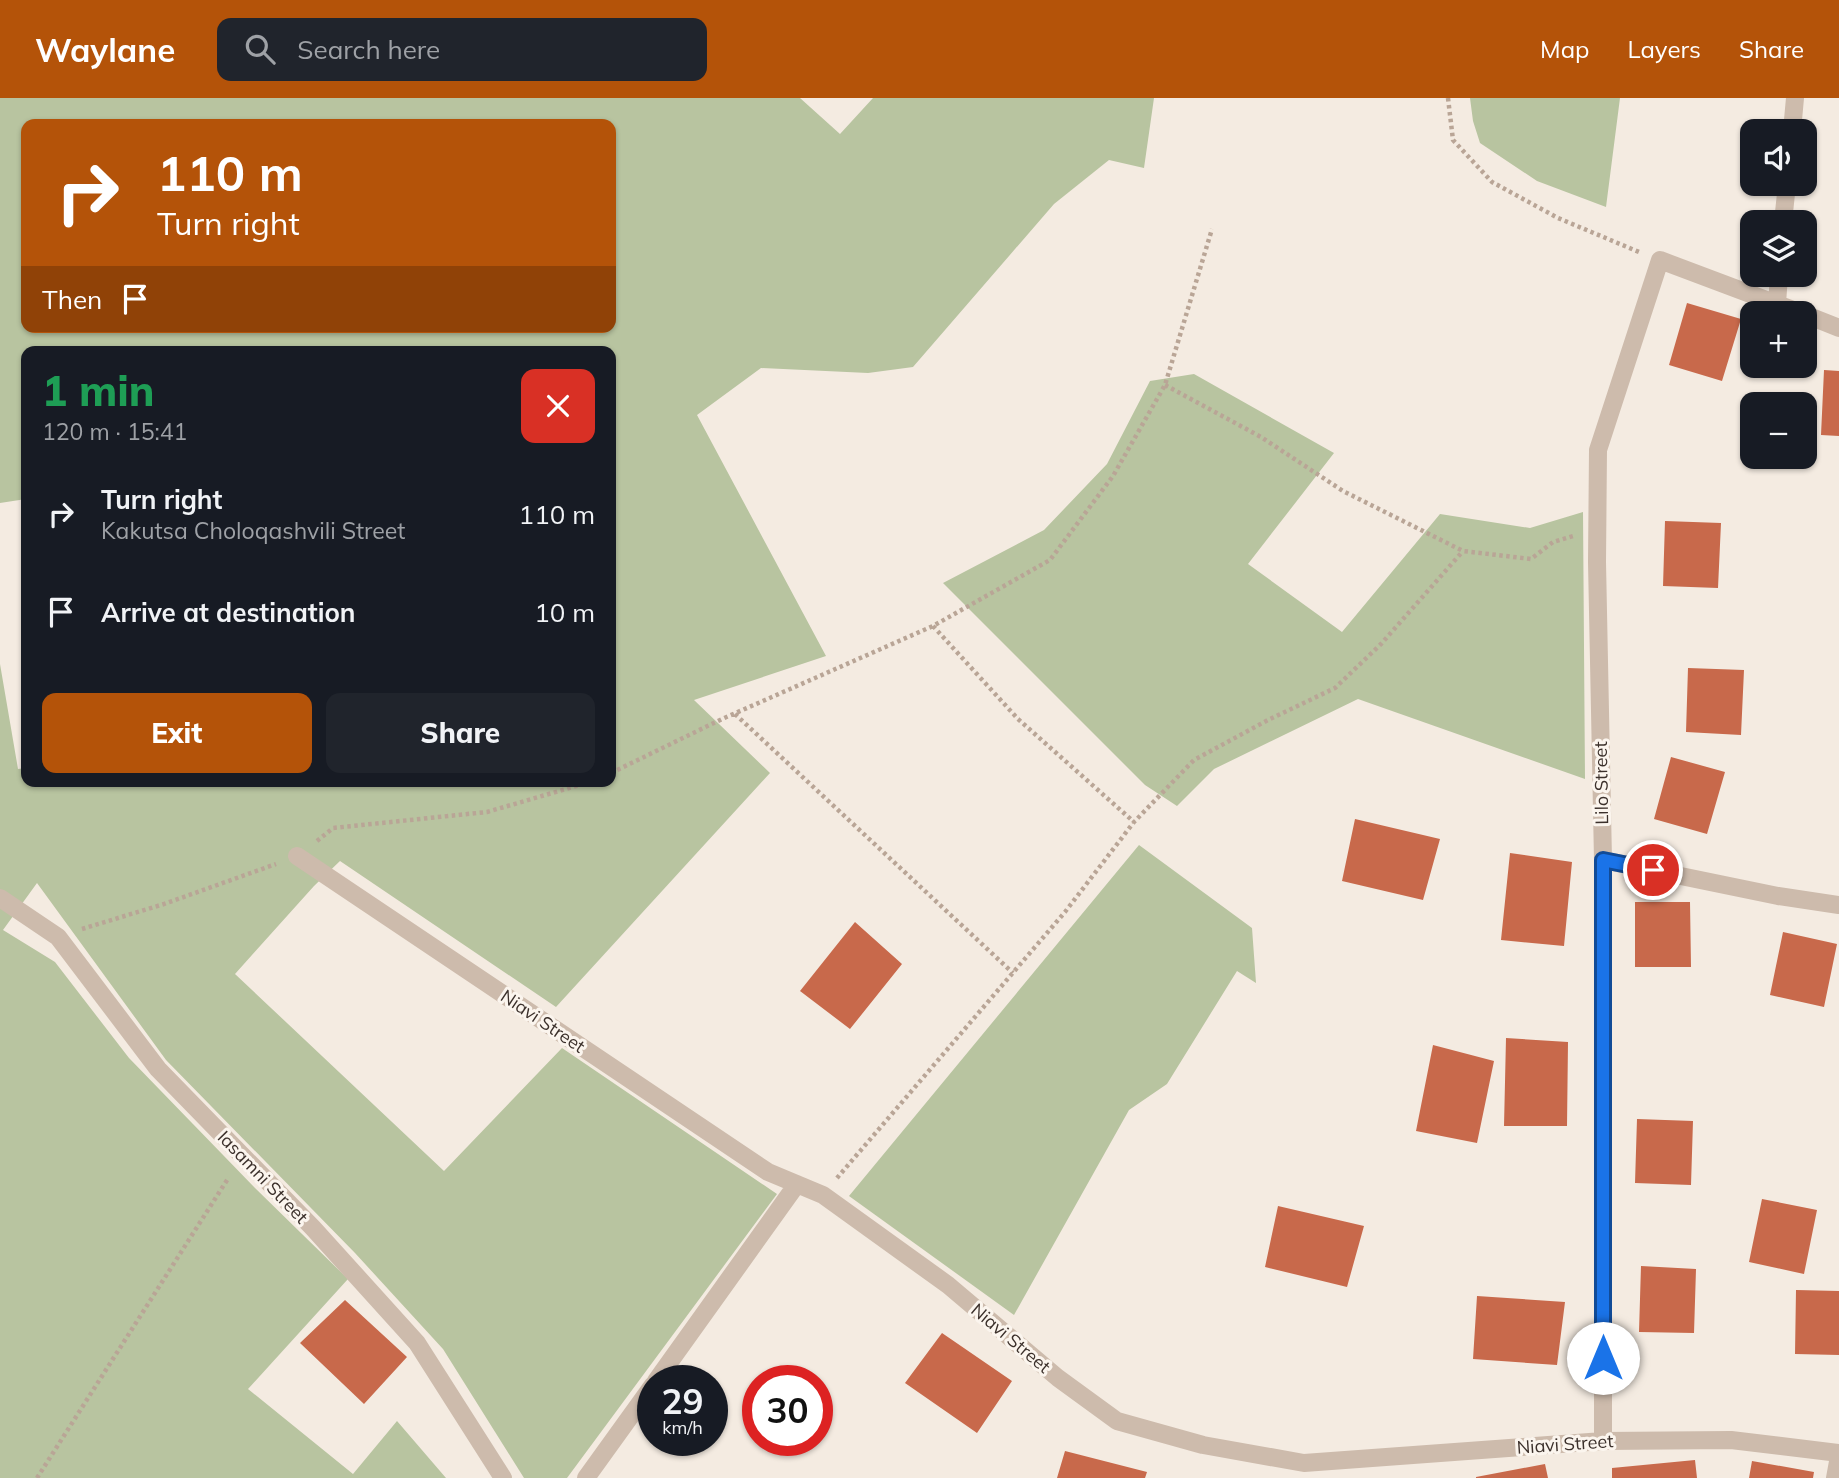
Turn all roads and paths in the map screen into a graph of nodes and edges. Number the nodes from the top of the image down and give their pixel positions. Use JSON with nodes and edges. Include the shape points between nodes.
{"nodes":[{"id":1,"x":1448,"y":98,"type":"edge"},
{"id":2,"x":1795,"y":98,"type":"edge"},
{"id":3,"x":1793,"y":119,"type":"edge"},
{"id":4,"x":1212,"y":229,"type":"dead end"},
{"id":5,"x":1660,"y":260,"type":"junction"},
{"id":6,"x":1769,"y":301,"type":"edge"},
{"id":7,"x":1817,"y":319,"type":"edge"},
{"id":8,"x":1839,"y":328,"type":"edge"},
{"id":9,"x":1165,"y":385,"type":"junction"},
{"id":10,"x":1597,"y":528,"type":"junction"},
{"id":11,"x":1463,"y":551,"type":"junction"},
{"id":12,"x":933,"y":626,"type":"junction"},
{"id":13,"x":736,"y":714,"type":"junction"},
{"id":14,"x":616,"y":771,"type":"edge"},
{"id":15,"x":573,"y":787,"type":"edge"},
{"id":16,"x":1134,"y":822,"type":"junction"},
{"id":17,"x":297,"y":856,"type":"junction"},
{"id":18,"x":1603,"y":860,"type":"junction"},
{"id":19,"x":0,"y":898,"type":"edge"},
{"id":20,"x":1839,"y":905,"type":"edge"},
{"id":21,"x":58,"y":937,"type":"junction"},
{"id":22,"x":1013,"y":973,"type":"junction"},
{"id":23,"x":243,"y":1156,"type":"junction"},
{"id":24,"x":797,"y":1184,"type":"junction"},
{"id":25,"x":823,"y":1195,"type":"junction"},
{"id":26,"x":667,"y":1365,"type":"edge"},
{"id":27,"x":637,"y":1407,"type":"edge"},
{"id":28,"x":1603,"y":1441,"type":"junction"},
{"id":29,"x":1839,"y":1455,"type":"edge"},
{"id":30,"x":37,"y":1478,"type":"edge"},
{"id":31,"x":503,"y":1478,"type":"edge"},
{"id":32,"x":586,"y":1478,"type":"edge"},
{"id":33,"x":1835,"y":1478,"type":"edge"}],
"edges":[{"from":1,"to":5,"type":"path","via":[[1453,140],[1492,183],[1558,218]]},
{"from":2,"to":3,"type":"street"},
{"from":4,"to":9,"type":"path"},
{"from":5,"to":6,"type":"street"},
{"from":5,"to":10,"type":"street","name":"Lilo Street","via":[[1598,450]]},
{"from":7,"to":8,"type":"street"},
{"from":9,"to":11,"type":"path","via":[[1261,437],[1343,491]]},
{"from":9,"to":12,"type":"path","via":[[1113,476],[1050,561]]},
{"from":10,"to":11,"type":"path","via":[[1553,542],[1531,558]]},
{"from":10,"to":18,"type":"street","name":"Lilo Street"},
{"from":11,"to":16,"type":"path","via":[[1381,644],[1335,688],[1194,760]]},
{"from":12,"to":13,"type":"path"},
{"from":12,"to":16,"type":"path","via":[[1018,719]]},
{"from":13,"to":14,"type":"path"},
{"from":13,"to":22,"type":"path"},
{"from":15,"to":17,"type":"path","via":[[487,812],[333,828]]},
{"from":16,"to":22,"type":"path"},
{"from":17,"to":21,"type":"path"},
{"from":17,"to":24,"type":"street","name":"Niavi Street","via":[[768,1172]]},
{"from":18,"to":20,"type":"street"},
{"from":18,"to":28,"type":"street","name":"Lilo Street"},
{"from":19,"to":21,"type":"street","name":"Iasamni Street"},
{"from":21,"to":23,"type":"street","name":"Iasamni Street","via":[[158,1069]]},
{"from":22,"to":25,"type":"path"},
{"from":23,"to":30,"type":"path"},
{"from":23,"to":31,"type":"street","name":"Iasamni Street","via":[[417,1343]]},
{"from":24,"to":25,"type":"street","name":"Niavi Street"},
{"from":24,"to":26,"type":"street"},
{"from":25,"to":28,"type":"street","name":"Niavi Street","via":[[948,1285],[1117,1421],[1203,1445],[1304,1462]]},
{"from":27,"to":32,"type":"street"},
{"from":28,"to":29,"type":"street","name":"Niavi Street","via":[[1731,1440]]},
{"from":29,"to":33,"type":"street"}]}
